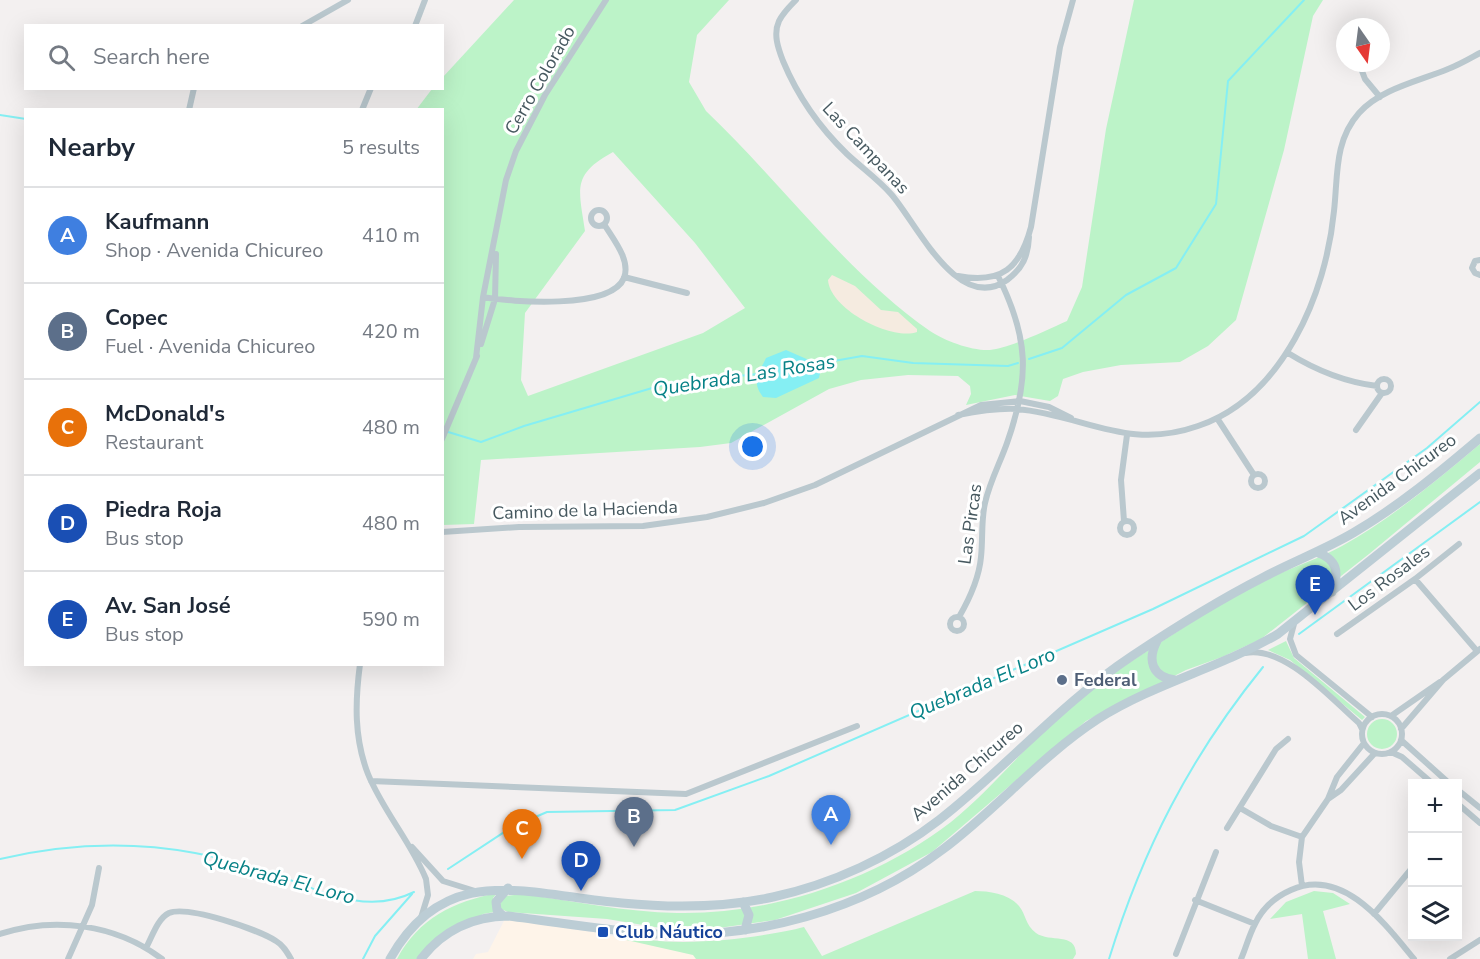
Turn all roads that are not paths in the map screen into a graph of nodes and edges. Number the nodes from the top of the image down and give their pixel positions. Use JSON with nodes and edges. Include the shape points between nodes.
{"nodes":[{"id":1,"x":348,"y":0,"type":"edge"},
{"id":2,"x":425,"y":0,"type":"edge"},
{"id":3,"x":605,"y":0,"type":"edge"},
{"id":4,"x":796,"y":0,"type":"edge"},
{"id":5,"x":1073,"y":0,"type":"edge"},
{"id":6,"x":306,"y":24,"type":"edge"},
{"id":7,"x":416,"y":24,"type":"edge"},
{"id":8,"x":1479,"y":55,"type":"edge"},
{"id":9,"x":1362,"y":72,"type":"edge"},
{"id":10,"x":194,"y":90,"type":"edge"},
{"id":11,"x":370,"y":90,"type":"edge"},
{"id":12,"x":1380,"y":97,"type":"junction"},
{"id":13,"x":189,"y":108,"type":"edge"},
{"id":14,"x":363,"y":108,"type":"edge"},
{"id":15,"x":604,"y":224,"type":"dead end"},
{"id":16,"x":1029,"y":237,"type":"junction"},
{"id":17,"x":496,"y":238,"type":"junction"},
{"id":18,"x":1480,"y":260,"type":"edge"},
{"id":19,"x":955,"y":275,"type":"junction"},
{"id":20,"x":1480,"y":275,"type":"edge"},
{"id":21,"x":998,"y":276,"type":"junction"},
{"id":22,"x":624,"y":277,"type":"junction"},
{"id":23,"x":1002,"y":284,"type":"junction"},
{"id":24,"x":687,"y":293,"type":"dead end"},
{"id":25,"x":483,"y":297,"type":"junction"},
{"id":26,"x":495,"y":299,"type":"junction"},
{"id":27,"x":1288,"y":353,"type":"junction"},
{"id":28,"x":476,"y":358,"type":"junction"},
{"id":29,"x":1377,"y":386,"type":"junction"},
{"id":30,"x":1382,"y":393,"type":"junction"},
{"id":31,"x":1020,"y":401,"type":"junction"},
{"id":32,"x":1018,"y":409,"type":"junction"},
{"id":33,"x":958,"y":415,"type":"junction"},
{"id":34,"x":1217,"y":418,"type":"junction"},
{"id":35,"x":1077,"y":422,"type":"junction"},
{"id":36,"x":1356,"y":430,"type":"dead end"},
{"id":37,"x":444,"y":434,"type":"edge"},
{"id":38,"x":1127,"y":435,"type":"junction"},
{"id":39,"x":1480,"y":438,"type":"edge"},
{"id":40,"x":1480,"y":473,"type":"edge"},
{"id":41,"x":1254,"y":475,"type":"dead end"},
{"id":42,"x":1124,"y":521,"type":"dead end"},
{"id":43,"x":444,"y":532,"type":"edge"},
{"id":44,"x":1459,"y":544,"type":"dead end"},
{"id":45,"x":1316,"y":552,"type":"junction"},
{"id":46,"x":1415,"y":579,"type":"junction"},
{"id":47,"x":1331,"y":594,"type":"junction"},
{"id":48,"x":959,"y":617,"type":"dead end"},
{"id":49,"x":1294,"y":623,"type":"junction"},
{"id":50,"x":1337,"y":634,"type":"dead end"},
{"id":51,"x":1157,"y":641,"type":"junction"},
{"id":52,"x":1479,"y":650,"type":"edge"},
{"id":53,"x":1242,"y":654,"type":"junction"},
{"id":54,"x":360,"y":666,"type":"edge"},
{"id":55,"x":1175,"y":680,"type":"junction"},
{"id":56,"x":1443,"y":680,"type":"junction"},
{"id":57,"x":1391,"y":716,"type":"junction"},
{"id":58,"x":1372,"y":717,"type":"junction"},
{"id":59,"x":857,"y":726,"type":"dead end"},
{"id":60,"x":1362,"y":729,"type":"junction"},
{"id":61,"x":1401,"y":729,"type":"junction"},
{"id":62,"x":1288,"y":739,"type":"dead end"},
{"id":63,"x":1401,"y":740,"type":"junction"},
{"id":64,"x":1364,"y":743,"type":"junction"},
{"id":65,"x":1391,"y":752,"type":"junction"},
{"id":66,"x":1375,"y":753,"type":"junction"},
{"id":67,"x":1428,"y":779,"type":"edge"},
{"id":68,"x":1445,"y":779,"type":"edge"},
{"id":69,"x":371,"y":781,"type":"junction"},
{"id":70,"x":1462,"y":793,"type":"edge"},
{"id":71,"x":1328,"y":799,"type":"junction"},
{"id":72,"x":1462,"y":807,"type":"edge"},
{"id":73,"x":1240,"y":808,"type":"junction"},
{"id":74,"x":1480,"y":808,"type":"edge"},
{"id":75,"x":1480,"y":823,"type":"edge"},
{"id":76,"x":1227,"y":828,"type":"dead end"},
{"id":77,"x":402,"y":835,"type":"junction"},
{"id":78,"x":1302,"y":837,"type":"junction"},
{"id":79,"x":1216,"y":852,"type":"dead end"},
{"id":80,"x":99,"y":868,"type":"dead end"},
{"id":81,"x":1408,"y":874,"type":"edge"},
{"id":82,"x":1302,"y":886,"type":"junction"},
{"id":83,"x":508,"y":888,"type":"junction"},
{"id":84,"x":476,"y":891,"type":"junction"},
{"id":85,"x":1195,"y":900,"type":"junction"},
{"id":86,"x":743,"y":902,"type":"junction"},
{"id":87,"x":1374,"y":914,"type":"junction"},
{"id":88,"x":503,"y":916,"type":"junction"},
{"id":89,"x":420,"y":921,"type":"junction"},
{"id":90,"x":1255,"y":924,"type":"junction"},
{"id":91,"x":84,"y":926,"type":"junction"},
{"id":92,"x":745,"y":930,"type":"junction"},
{"id":93,"x":0,"y":934,"type":"edge"},
{"id":94,"x":1480,"y":940,"type":"edge"},
{"id":95,"x":146,"y":948,"type":"junction"},
{"id":96,"x":1176,"y":954,"type":"dead end"},
{"id":97,"x":68,"y":959,"type":"edge"},
{"id":98,"x":162,"y":959,"type":"edge"},
{"id":99,"x":291,"y":959,"type":"edge"},
{"id":100,"x":390,"y":959,"type":"edge"},
{"id":101,"x":421,"y":959,"type":"edge"},
{"id":102,"x":1241,"y":959,"type":"edge"},
{"id":103,"x":1414,"y":959,"type":"edge"},
{"id":104,"x":1450,"y":959,"type":"edge"}],
"edges":[{"from":1,"to":6,"type":"street"},
{"from":2,"to":7,"type":"street"},
{"from":3,"to":17,"type":"street","name":"Cerro Colorado","via":[[545,94],[516,151],[506,180]]},
{"from":4,"to":19,"type":"street","name":"Las Campanas","via":[[778,22],[776,35],[803,102],[832,138],[892,196],[932,251]]},
{"from":5,"to":16,"type":"street","via":[[1060,47]]},
{"from":8,"to":12,"type":"street","name":"Camino de la Hacienda"},
{"from":9,"to":12,"type":"street"},
{"from":10,"to":13,"type":"street"},
{"from":11,"to":14,"type":"street"},
{"from":12,"to":27,"type":"street","name":"Camino de la Hacienda","via":[[1360,111],[1340,143],[1329,244],[1318,282]]},
{"from":15,"to":22,"type":"street","via":[[624,258]]},
{"from":16,"to":21,"type":"street","via":[[1022,255]]},
{"from":16,"to":23,"type":"street","via":[[1023,265]]},
{"from":17,"to":25,"type":"street","name":"Cerro Colorado"},
{"from":17,"to":26,"type":"street","name":"Cerro Colorado"},
{"from":18,"to":20,"type":"street","via":[[1472,266]]},
{"from":19,"to":21,"type":"street","via":[[984,279]]},
{"from":19,"to":23,"type":"street","name":"Las Campanas","via":[[966,283]]},
{"from":21,"to":23,"type":"street"},
{"from":22,"to":24,"type":"street"},
{"from":22,"to":26,"type":"street","via":[[614,288],[587,298],[544,303]]},
{"from":23,"to":31,"type":"street","via":[[1022,335]]},
{"from":25,"to":26,"type":"street"},
{"from":25,"to":28,"type":"street","name":"Cerro Colorado"},
{"from":26,"to":28,"type":"street","name":"Cerro Colorado"},
{"from":27,"to":29,"type":"street","via":[[1330,375]]},
{"from":27,"to":34,"type":"street","name":"Camino de la Hacienda","via":[[1260,387]]},
{"from":28,"to":37,"type":"street","name":"Cerro Colorado"},
{"from":29,"to":30,"type":"street"},
{"from":29,"to":30,"type":"street","via":[[1383,379],[1390,382],[1391,390]]},
{"from":30,"to":36,"type":"street"},
{"from":31,"to":32,"type":"street","name":"Las Pircas"},
{"from":31,"to":33,"type":"street","name":"Camino de la Hacienda","via":[[988,403]]},
{"from":31,"to":35,"type":"street","name":"Camino de la Hacienda","via":[[1048,407]]},
{"from":32,"to":33,"type":"street","name":"Camino de la Hacienda"},
{"from":32,"to":35,"type":"street","name":"Camino de la Hacienda"},
{"from":32,"to":48,"type":"street","name":"Las Pircas","via":[[992,475],[984,505],[976,581]]},
{"from":33,"to":43,"type":"street","name":"Camino de la Hacienda","via":[[831,478],[726,513],[643,526]]},
{"from":34,"to":38,"type":"street","name":"Camino de la Hacienda","via":[[1183,430]]},
{"from":34,"to":41,"type":"street"},
{"from":35,"to":38,"type":"street","name":"Camino de la Hacienda"},
{"from":38,"to":42,"type":"street","via":[[1121,480]]},
{"from":39,"to":45,"type":"main road","name":"Avenida Chicureo","via":[[1382,514]]},
{"from":40,"to":47,"type":"main road"},
{"from":44,"to":46,"type":"street","name":"Los Rosales"},
{"from":45,"to":47,"type":"main road","via":[[1330,558],[1336,567],[1337,579]]},
{"from":45,"to":51,"type":"main road","name":"Avenida Chicureo","via":[[1225,598]]},
{"from":46,"to":50,"type":"street","name":"Los Rosales"},
{"from":46,"to":52,"type":"street"},
{"from":47,"to":49,"type":"main road"},
{"from":49,"to":53,"type":"main road"},
{"from":49,"to":58,"type":"street","via":[[1290,639],[1296,655]]},
{"from":51,"to":55,"type":"main road","via":[[1153,667],[1160,676]]},
{"from":51,"to":86,"type":"main road","name":"Avenida Chicureo","via":[[1078,695],[968,796],[908,842],[827,881]]},
{"from":52,"to":56,"type":"street"},
{"from":53,"to":55,"type":"main road"},
{"from":53,"to":60,"type":"street","via":[[1263,652],[1286,662]]},
{"from":54,"to":69,"type":"street","via":[[356,693],[358,734]]},
{"from":55,"to":92,"type":"main road","via":[[1120,706],[1071,738],[943,850],[908,873],[831,908]]},
{"from":56,"to":57,"type":"street"},
{"from":56,"to":61,"type":"street"},
{"from":57,"to":58,"type":"street"},
{"from":57,"to":61,"type":"street"},
{"from":58,"to":60,"type":"street"},
{"from":59,"to":69,"type":"street","via":[[686,794]]},
{"from":60,"to":64,"type":"street"},
{"from":61,"to":63,"type":"street"},
{"from":62,"to":73,"type":"street","via":[[1276,749]]},
{"from":63,"to":65,"type":"street"},
{"from":63,"to":68,"type":"street"},
{"from":64,"to":66,"type":"street"},
{"from":64,"to":71,"type":"street","via":[[1337,777]]},
{"from":65,"to":66,"type":"street"},
{"from":65,"to":67,"type":"street"},
{"from":66,"to":71,"type":"street"},
{"from":69,"to":77,"type":"street"},
{"from":70,"to":74,"type":"street"},
{"from":71,"to":78,"type":"street"},
{"from":72,"to":75,"type":"street"},
{"from":73,"to":76,"type":"street"},
{"from":73,"to":78,"type":"street","via":[[1271,826]]},
{"from":77,"to":84,"type":"street","via":[[440,879]]},
{"from":77,"to":89,"type":"street","via":[[427,883],[428,895]]},
{"from":78,"to":82,"type":"street"},
{"from":79,"to":85,"type":"street"},
{"from":80,"to":91,"type":"street"},
{"from":81,"to":87,"type":"street"},
{"from":82,"to":87,"type":"street","via":[[1337,889]]},
{"from":82,"to":90,"type":"street","via":[[1276,898]]},
{"from":83,"to":84,"type":"main road","name":"Avenida Chicureo"},
{"from":83,"to":86,"type":"main road","name":"Avenida Chicureo","via":[[682,907]]},
{"from":83,"to":88,"type":"main road","via":[[496,902]]},
{"from":84,"to":89,"type":"main road","name":"Avenida Chicureo","via":[[452,899]]},
{"from":85,"to":90,"type":"street"},
{"from":85,"to":96,"type":"street"},
{"from":86,"to":92,"type":"main road","via":[[749,915]]},
{"from":87,"to":103,"type":"street"},
{"from":88,"to":92,"type":"main road","via":[[657,934]]},
{"from":88,"to":101,"type":"main road","via":[[456,929]]},
{"from":89,"to":100,"type":"main road","name":"Avenida Chicureo"},
{"from":90,"to":102,"type":"street"},
{"from":91,"to":93,"type":"street","via":[[48,924]]},
{"from":91,"to":95,"type":"street"},
{"from":91,"to":97,"type":"street"},
{"from":94,"to":104,"type":"street"},
{"from":95,"to":98,"type":"street"},
{"from":95,"to":99,"type":"street","via":[[163,917],[180,911],[265,936],[281,945]]}]}
